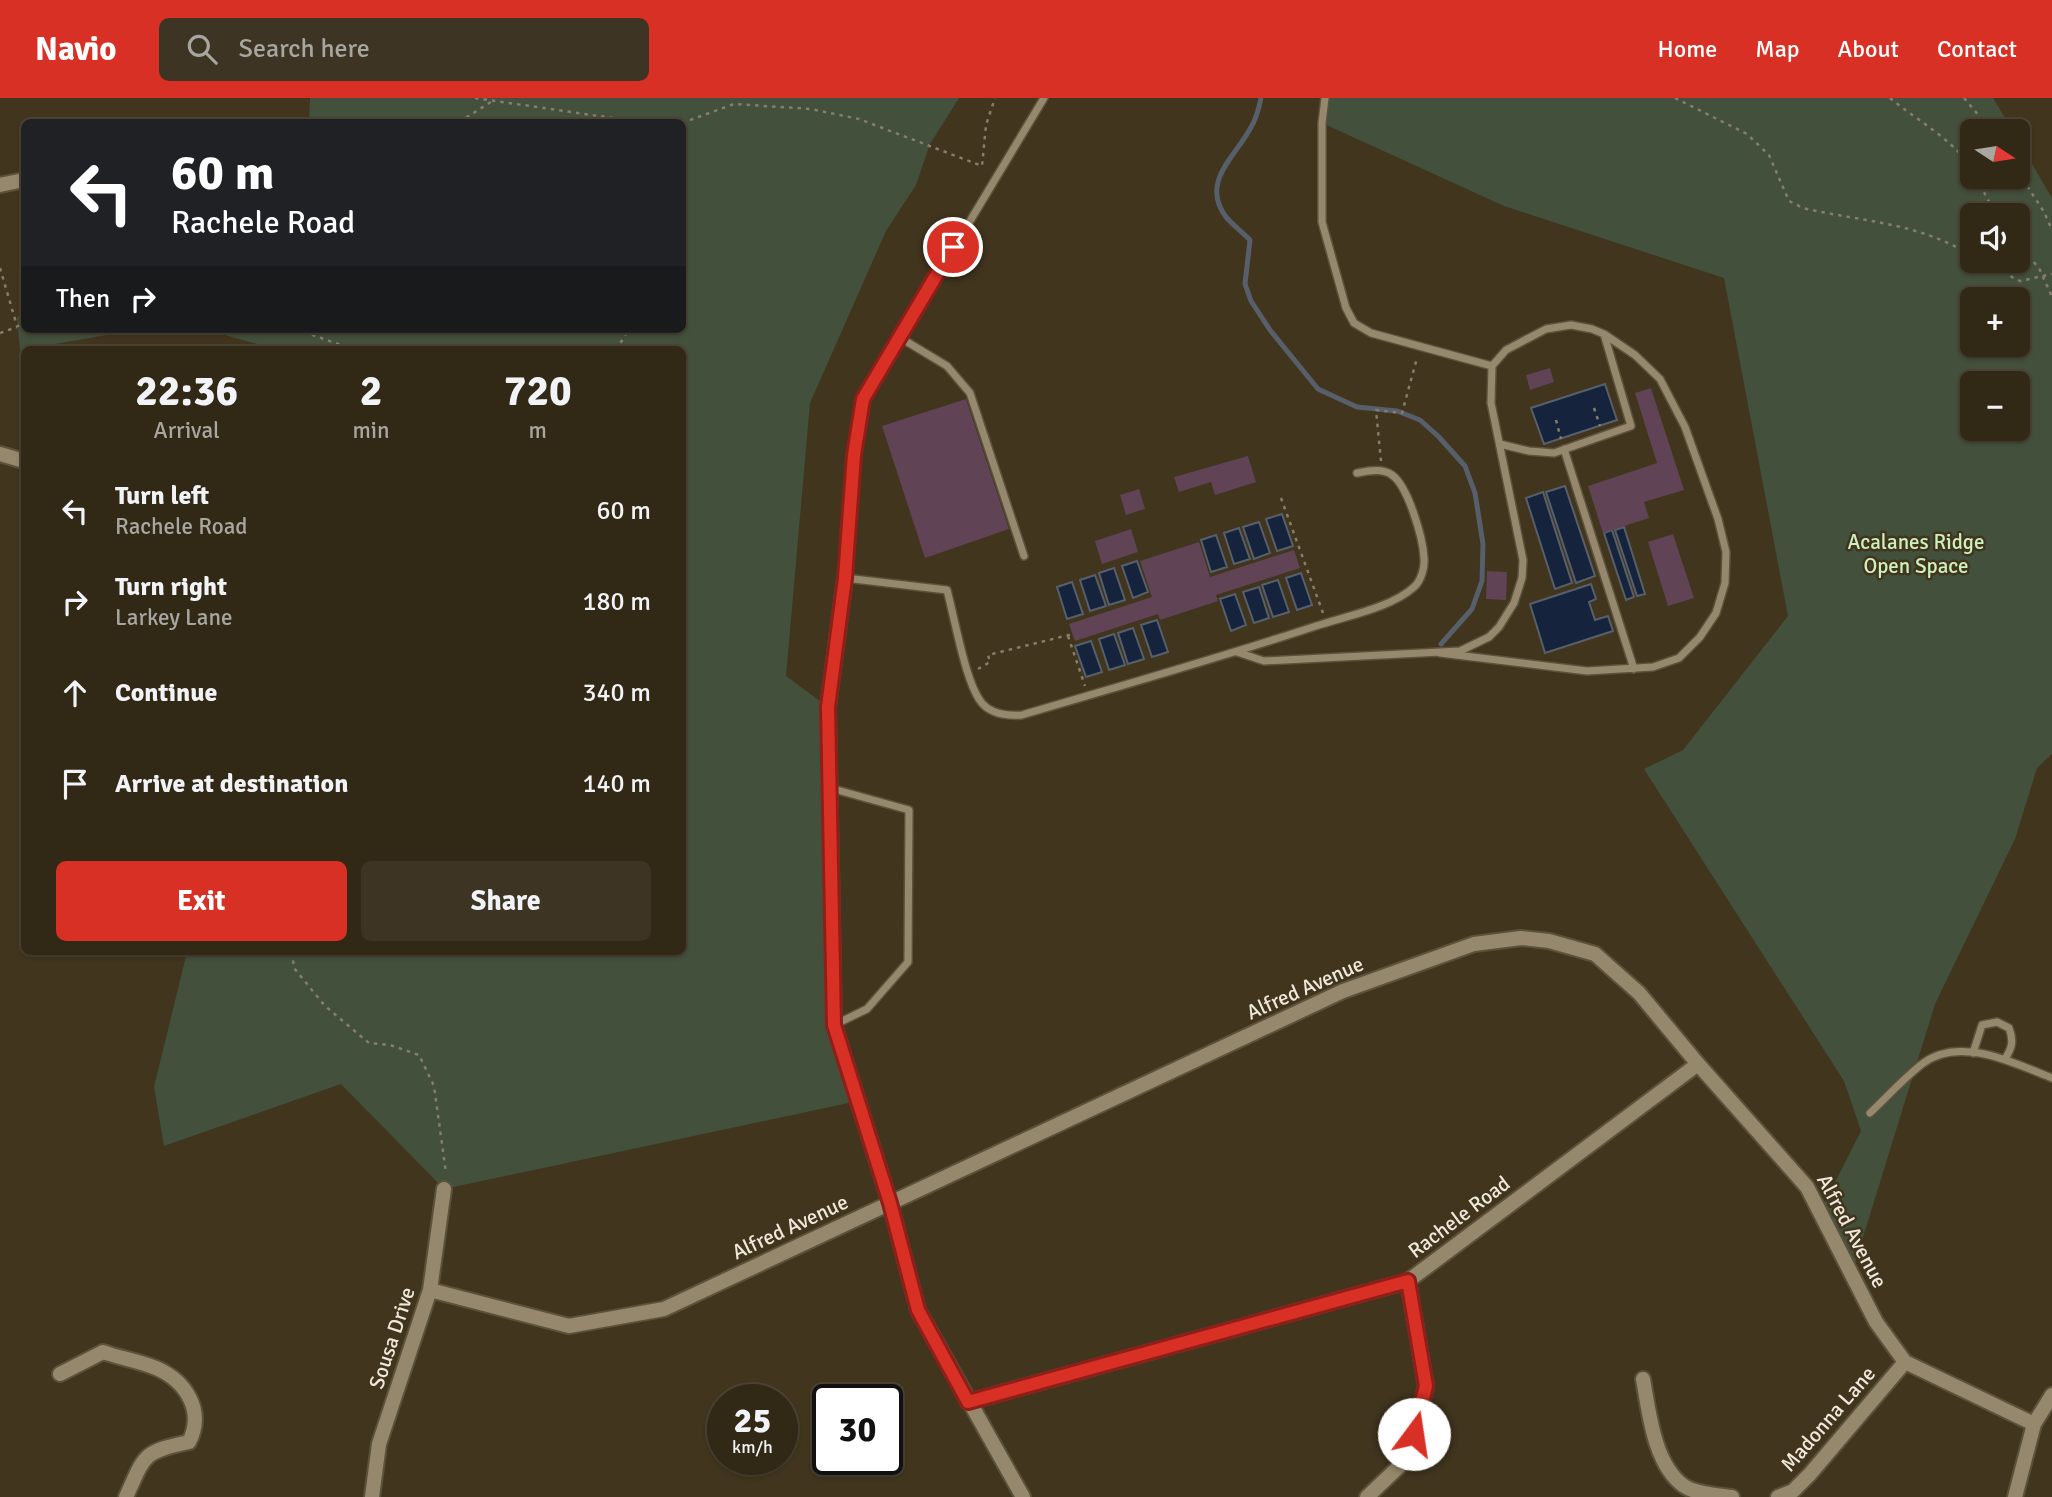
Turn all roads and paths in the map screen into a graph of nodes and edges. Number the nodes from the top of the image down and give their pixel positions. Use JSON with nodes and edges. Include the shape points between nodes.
{"nodes":[{"id":1,"x":475,"y":98,"type":"edge"},
{"id":2,"x":995,"y":98,"type":"edge"},
{"id":3,"x":1044,"y":98,"type":"edge"},
{"id":4,"x":1325,"y":98,"type":"edge"},
{"id":5,"x":1675,"y":98,"type":"edge"},
{"id":6,"x":1890,"y":98,"type":"edge"},
{"id":7,"x":1964,"y":98,"type":"edge"},
{"id":8,"x":495,"y":99,"type":"edge"},
{"id":9,"x":464,"y":119,"type":"edge"},
{"id":10,"x":621,"y":119,"type":"edge"},
{"id":11,"x":1982,"y":119,"type":"edge"},
{"id":12,"x":686,"y":122,"type":"edge"},
{"id":13,"x":1960,"y":155,"type":"edge"},
{"id":14,"x":21,"y":181,"type":"edge"},
{"id":15,"x":0,"y":186,"type":"edge"},
{"id":16,"x":2029,"y":189,"type":"edge"},
{"id":17,"x":2052,"y":230,"type":"edge"},
{"id":18,"x":1960,"y":248,"type":"edge"},
{"id":19,"x":2030,"y":259,"type":"edge"},
{"id":20,"x":0,"y":268,"type":"edge"},
{"id":21,"x":2004,"y":273,"type":"edge"},
{"id":22,"x":2052,"y":274,"type":"edge"},
{"id":23,"x":2043,"y":277,"type":"junction"},
{"id":24,"x":2052,"y":297,"type":"edge"},
{"id":25,"x":21,"y":326,"type":"edge"},
{"id":26,"x":17,"y":327,"type":"junction"},
{"id":27,"x":0,"y":333,"type":"edge"},
{"id":28,"x":307,"y":333,"type":"edge"},
{"id":29,"x":1604,"y":334,"type":"junction"},
{"id":30,"x":899,"y":337,"type":"junction"},
{"id":31,"x":1420,"y":345,"type":"junction"},
{"id":32,"x":344,"y":346,"type":"edge"},
{"id":33,"x":1492,"y":366,"type":"junction"},
{"id":34,"x":1594,"y":408,"type":"dead end"},
{"id":35,"x":1556,"y":419,"type":"dead end"},
{"id":36,"x":1603,"y":436,"type":"junction"},
{"id":37,"x":1500,"y":444,"type":"junction"},
{"id":38,"x":1564,"y":449,"type":"junction"},
{"id":39,"x":0,"y":454,"type":"edge"},
{"id":40,"x":21,"y":460,"type":"edge"},
{"id":41,"x":1382,"y":472,"type":"junction"},
{"id":42,"x":1357,"y":473,"type":"dead end"},
{"id":43,"x":1282,"y":498,"type":"dead end"},
{"id":44,"x":1024,"y":556,"type":"dead end"},
{"id":45,"x":845,"y":578,"type":"junction"},
{"id":46,"x":1326,"y":623,"type":"junction"},
{"id":47,"x":1073,"y":634,"type":"dead end"},
{"id":48,"x":1068,"y":636,"type":"junction"},
{"id":49,"x":1237,"y":652,"type":"junction"},
{"id":50,"x":1440,"y":653,"type":"junction"},
{"id":51,"x":1634,"y":669,"type":"junction"},
{"id":52,"x":970,"y":674,"type":"junction"},
{"id":53,"x":1088,"y":696,"type":"junction"},
{"id":54,"x":829,"y":788,"type":"junction"},
{"id":55,"x":292,"y":955,"type":"edge"},
{"id":56,"x":834,"y":1025,"type":"junction"},
{"id":57,"x":1973,"y":1053,"type":"junction"},
{"id":58,"x":2005,"y":1059,"type":"junction"},
{"id":59,"x":1698,"y":1064,"type":"junction"},
{"id":60,"x":2052,"y":1078,"type":"edge"},
{"id":61,"x":1870,"y":1113,"type":"dead end"},
{"id":62,"x":444,"y":1189,"type":"joint"},
{"id":63,"x":890,"y":1203,"type":"junction"},
{"id":64,"x":1408,"y":1281,"type":"junction"},
{"id":65,"x":430,"y":1290,"type":"junction"},
{"id":66,"x":1905,"y":1362,"type":"junction"},
{"id":67,"x":60,"y":1374,"type":"dead end"},
{"id":68,"x":1643,"y":1379,"type":"dead end"},
{"id":69,"x":2052,"y":1395,"type":"edge"},
{"id":70,"x":968,"y":1402,"type":"junction"},
{"id":71,"x":2034,"y":1424,"type":"junction"},
{"id":72,"x":126,"y":1497,"type":"edge"},
{"id":73,"x":372,"y":1497,"type":"edge"},
{"id":74,"x":1023,"y":1497,"type":"edge"},
{"id":75,"x":1367,"y":1497,"type":"edge"},
{"id":76,"x":1732,"y":1497,"type":"edge"},
{"id":77,"x":1778,"y":1497,"type":"edge"},
{"id":78,"x":2015,"y":1497,"type":"edge"}],
"edges":[{"from":1,"to":8,"type":"path"},
{"from":2,"to":12,"type":"path","via":[[986,125],[982,166],[859,119],[811,109],[734,104]]},
{"from":3,"to":30,"type":"lane"},
{"from":4,"to":31,"type":"lane","via":[[1322,222],[1346,309],[1362,329]]},
{"from":5,"to":18,"type":"path","via":[[1747,134],[1769,155],[1789,201],[1802,208],[1924,232]]},
{"from":6,"to":13,"type":"path"},
{"from":7,"to":11,"type":"path"},
{"from":8,"to":9,"type":"path"},
{"from":8,"to":10,"type":"path"},
{"from":14,"to":15,"type":"street"},
{"from":16,"to":17,"type":"path"},
{"from":19,"to":23,"type":"path"},
{"from":20,"to":26,"type":"path"},
{"from":21,"to":23,"type":"path","via":[[2020,281]]},
{"from":22,"to":23,"type":"path"},
{"from":23,"to":24,"type":"path"},
{"from":25,"to":26,"type":"path"},
{"from":26,"to":27,"type":"path"},
{"from":28,"to":32,"type":"path"},
{"from":29,"to":33,"type":"lane","via":[[1571,325],[1546,330],[1506,350]]},
{"from":29,"to":36,"type":"lane","via":[[1631,426]]},
{"from":29,"to":51,"type":"lane","via":[[1660,379],[1685,427],[1726,552],[1725,583],[1716,613],[1700,637],[1679,658]]},
{"from":30,"to":44,"type":"lane","via":[[947,366],[970,393]]},
{"from":30,"to":45,"type":"lane","via":[[863,399]]},
{"from":31,"to":33,"type":"lane"},
{"from":31,"to":41,"type":"path","via":[[1402,413],[1376,410]]},
{"from":33,"to":37,"type":"lane","via":[[1491,404]]},
{"from":34,"to":36,"type":"path"},
{"from":35,"to":38,"type":"path"},
{"from":36,"to":38,"type":"lane"},
{"from":37,"to":38,"type":"lane","via":[[1554,453]]},
{"from":37,"to":50,"type":"lane","via":[[1523,560],[1522,578],[1514,603],[1489,637],[1460,651]]},
{"from":38,"to":51,"type":"lane"},
{"from":39,"to":40,"type":"street"},
{"from":41,"to":42,"type":"lane"},
{"from":41,"to":46,"type":"lane","via":[[1401,483],[1408,496],[1424,558],[1422,572],[1416,586],[1394,600]]},
{"from":43,"to":46,"type":"path"},
{"from":45,"to":52,"type":"lane","via":[[947,590]]},
{"from":45,"to":54,"type":"street","via":[[828,707]]},
{"from":46,"to":49,"type":"lane"},
{"from":47,"to":48,"type":"path"},
{"from":48,"to":52,"type":"path","via":[[988,655],[990,662]]},
{"from":48,"to":53,"type":"path"},
{"from":49,"to":50,"type":"lane","via":[[1264,661]]},
{"from":49,"to":53,"type":"lane"},
{"from":50,"to":51,"type":"lane","via":[[1587,671]]},
{"from":52,"to":53,"type":"lane","via":[[980,701],[1006,716]]},
{"from":54,"to":56,"type":"street"},
{"from":54,"to":56,"type":"lane","via":[[909,810],[908,962],[867,1009]]},
{"from":55,"to":62,"type":"path","via":[[294,968],[325,1006],[369,1043],[419,1055],[434,1086],[447,1182]]},
{"from":56,"to":63,"type":"street"},
{"from":57,"to":58,"type":"lane"},
{"from":57,"to":58,"type":"lane","via":[[1982,1025],[1997,1022],[2009,1028],[2013,1038]]},
{"from":57,"to":61,"type":"lane","via":[[1942,1054],[1923,1063]]},
{"from":58,"to":60,"type":"lane"},
{"from":59,"to":63,"type":"street","name":"Alfred Avenue","via":[[1639,993],[1595,954],[1521,937],[1474,944],[1343,991]]},
{"from":59,"to":64,"type":"street","name":"Rachele Road"},
{"from":59,"to":66,"type":"street","name":"Alfred Avenue","via":[[1807,1187],[1876,1322]]},
{"from":62,"to":65,"type":"street","name":"Sousa Drive"},
{"from":63,"to":65,"type":"street","name":"Alfred Avenue","via":[[664,1310],[569,1326]]},
{"from":63,"to":70,"type":"street","via":[[918,1310]]},
{"from":64,"to":70,"type":"street","name":"Rachele Road"},
{"from":64,"to":75,"type":"street","via":[[1426,1386],[1408,1458]]},
{"from":65,"to":73,"type":"street","name":"Sousa Drive","via":[[379,1444]]},
{"from":66,"to":71,"type":"street","name":"Alfred Avenue"},
{"from":66,"to":77,"type":"street","name":"Madonna Lane","via":[[1801,1483]]},
{"from":67,"to":72,"type":"street","via":[[103,1352],[157,1368],[182,1388],[196,1409],[196,1429],[189,1442],[144,1458]]},
{"from":68,"to":76,"type":"street","via":[[1655,1439],[1667,1466],[1684,1487]]},
{"from":69,"to":71,"type":"street"},
{"from":70,"to":74,"type":"street"},
{"from":71,"to":78,"type":"street"}]}
